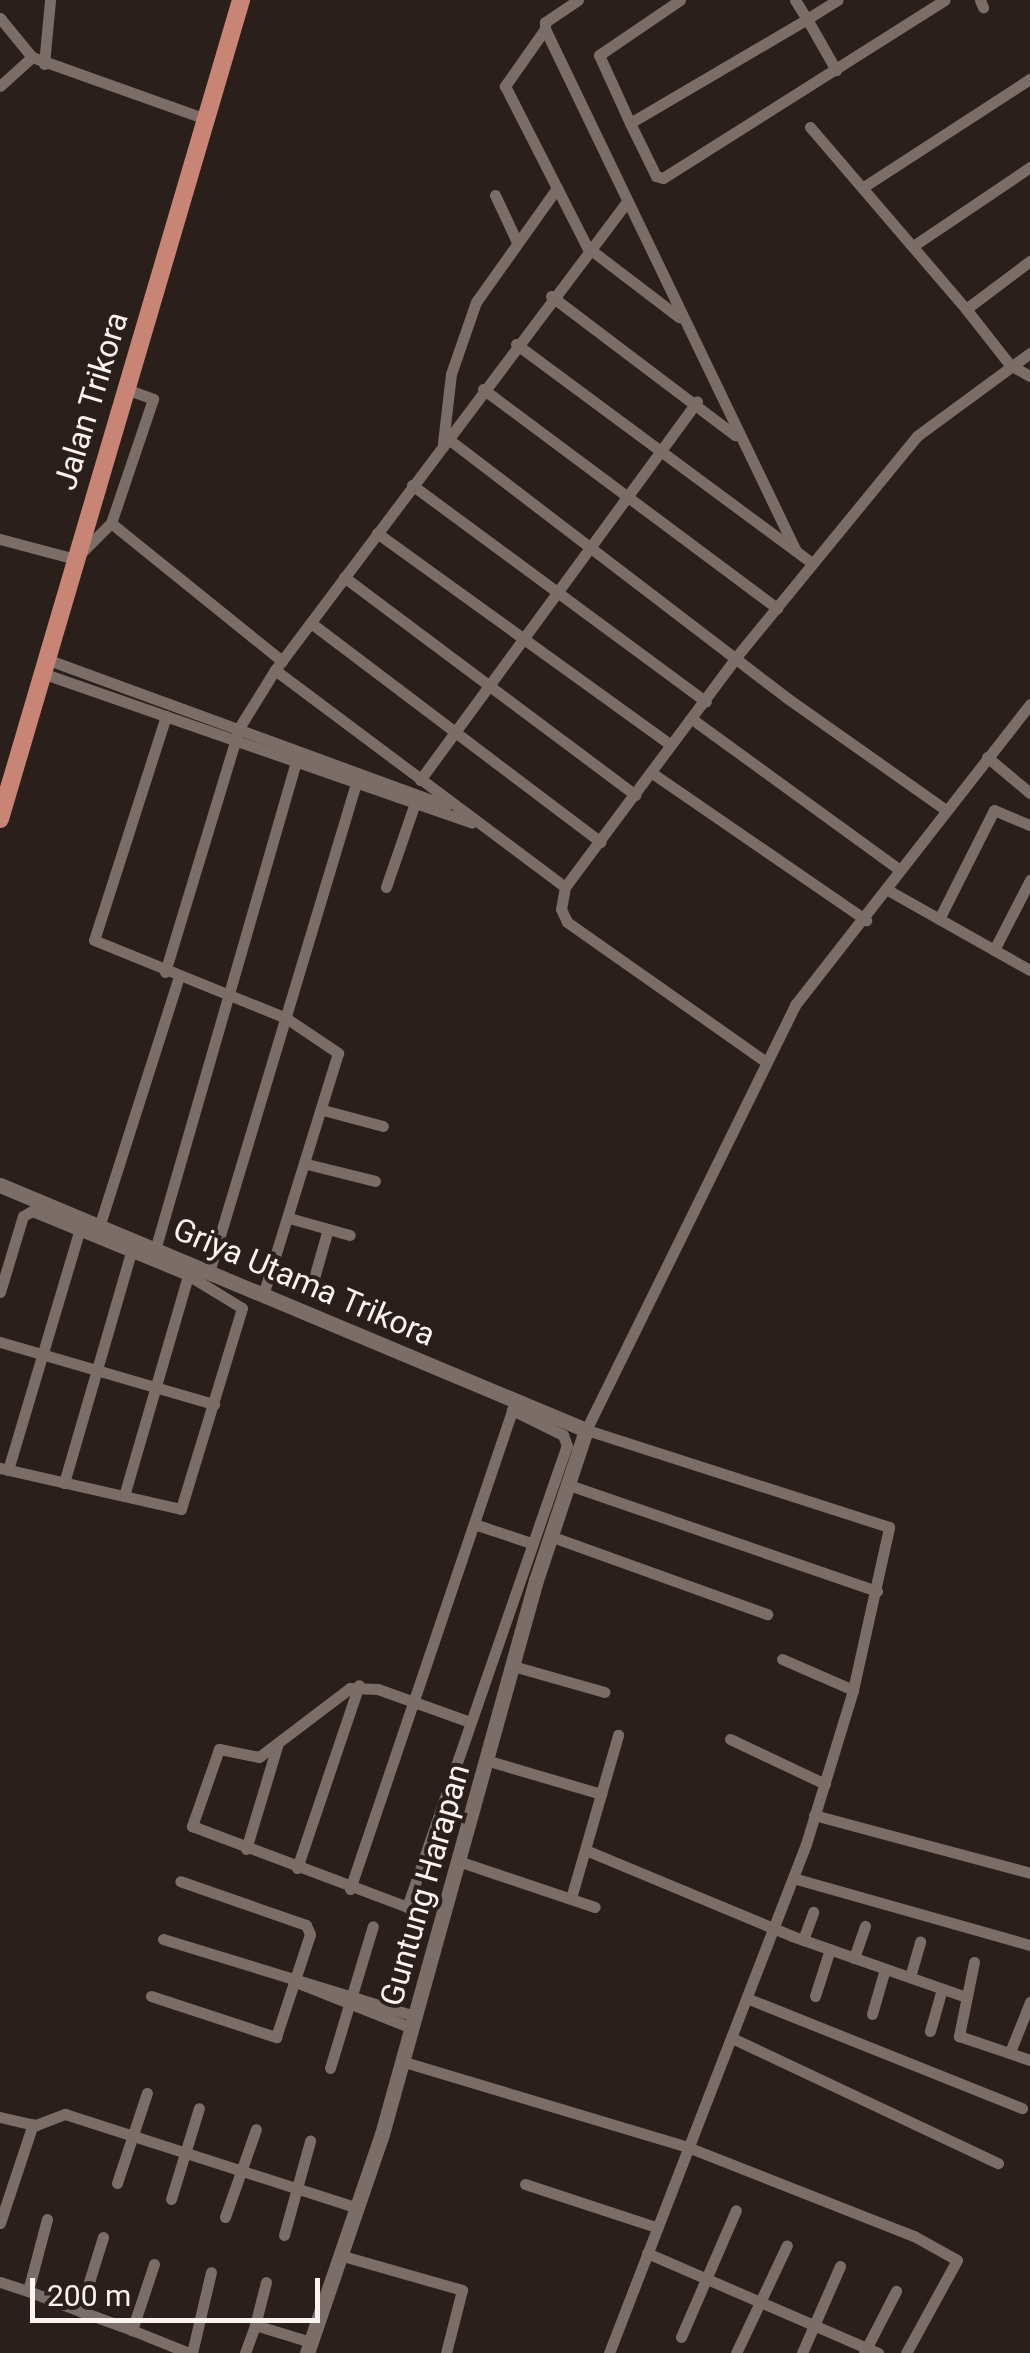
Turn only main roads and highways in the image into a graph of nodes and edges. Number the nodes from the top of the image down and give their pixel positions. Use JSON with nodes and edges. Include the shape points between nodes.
{"nodes":[{"id":1,"x":241,"y":0,"type":"edge"},
{"id":2,"x":0,"y":820,"type":"edge"}],
"edges":[{"from":1,"to":2,"type":"main road","name":"Jalan Trikora"}]}
